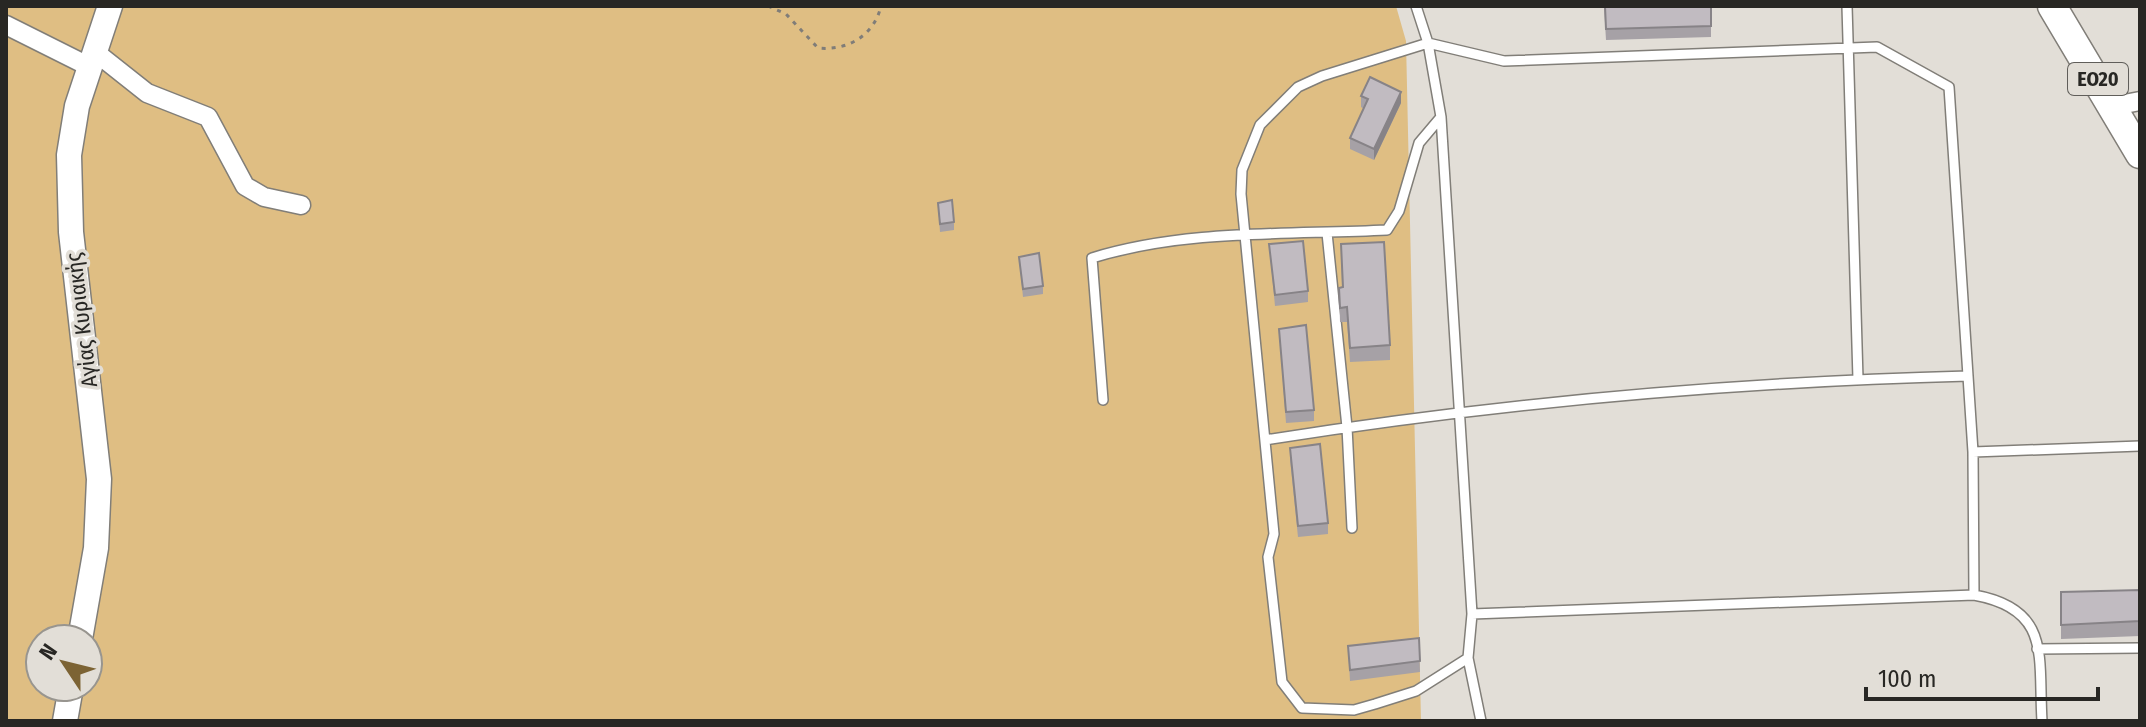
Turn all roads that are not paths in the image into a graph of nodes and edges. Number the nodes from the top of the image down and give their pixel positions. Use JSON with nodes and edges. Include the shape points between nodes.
{"nodes":[{"id":1,"x":110,"y":6,"type":"edge"},
{"id":2,"x":1416,"y":6,"type":"edge"},
{"id":3,"x":1847,"y":6,"type":"edge"},
{"id":4,"x":2052,"y":6,"type":"edge"},
{"id":5,"x":6,"y":25,"type":"edge"},
{"id":6,"x":1428,"y":43,"type":"junction"},
{"id":7,"x":1847,"y":46,"type":"junction"},
{"id":8,"x":92,"y":59,"type":"junction"},
{"id":9,"x":2127,"y":103,"type":"edge"},
{"id":10,"x":1441,"y":117,"type":"junction"},
{"id":11,"x":2140,"y":154,"type":"edge"},
{"id":12,"x":301,"y":205,"type":"dead end"},
{"id":13,"x":1327,"y":233,"type":"junction"},
{"id":14,"x":1243,"y":235,"type":"junction"},
{"id":15,"x":1968,"y":376,"type":"junction"},
{"id":16,"x":1858,"y":379,"type":"junction"},
{"id":17,"x":1103,"y":400,"type":"dead end"},
{"id":18,"x":1458,"y":412,"type":"junction"},
{"id":19,"x":1347,"y":427,"type":"junction"},
{"id":20,"x":1265,"y":440,"type":"junction"},
{"id":21,"x":2140,"y":446,"type":"edge"},
{"id":22,"x":1973,"y":452,"type":"junction"},
{"id":23,"x":1352,"y":528,"type":"dead end"},
{"id":24,"x":1974,"y":595,"type":"junction"},
{"id":25,"x":1472,"y":614,"type":"junction"},
{"id":26,"x":83,"y":623,"type":"edge"},
{"id":27,"x":2140,"y":648,"type":"edge"},
{"id":28,"x":2037,"y":649,"type":"junction"},
{"id":29,"x":1468,"y":658,"type":"junction"},
{"id":30,"x":1481,"y":721,"type":"edge"},
{"id":31,"x":2042,"y":721,"type":"edge"}],
"edges":[{"from":1,"to":8,"type":"street","name":"Αγίας Κυριακής"},
{"from":2,"to":6,"type":"lane"},
{"from":3,"to":7,"type":"lane"},
{"from":4,"to":9,"type":"main road","number":"ΕΟ20"},
{"from":5,"to":8,"type":"street"},
{"from":6,"to":7,"type":"lane","via":[[1504,61]]},
{"from":6,"to":10,"type":"lane"},
{"from":6,"to":14,"type":"lane","via":[[1322,76],[1277,105],[1260,125],[1242,170]]},
{"from":7,"to":15,"type":"lane","via":[[1877,47],[1949,87]]},
{"from":7,"to":16,"type":"lane"},
{"from":8,"to":12,"type":"street","via":[[147,93],[208,117],[245,186],[264,197]]},
{"from":8,"to":26,"type":"street","name":"Αγίας Κυριακής","via":[[71,128],[69,155],[71,232],[99,479],[96,548]]},
{"from":9,"to":11,"type":"main road","number":"ΕΟ20"},
{"from":10,"to":13,"type":"lane","via":[[1419,143],[1399,211],[1387,230]]},
{"from":10,"to":18,"type":"lane"},
{"from":13,"to":14,"type":"lane"},
{"from":13,"to":19,"type":"lane"},
{"from":14,"to":17,"type":"lane","via":[[1130,247],[1092,258]]},
{"from":14,"to":20,"type":"lane"},
{"from":15,"to":16,"type":"lane"},
{"from":15,"to":22,"type":"lane"},
{"from":16,"to":18,"type":"lane"},
{"from":18,"to":19,"type":"lane"},
{"from":18,"to":25,"type":"lane"},
{"from":19,"to":20,"type":"lane"},
{"from":19,"to":23,"type":"lane"},
{"from":20,"to":29,"type":"lane","via":[[1274,534],[1268,557],[1282,682],[1302,708],[1365,707],[1416,691]]},
{"from":21,"to":22,"type":"lane"},
{"from":22,"to":24,"type":"lane"},
{"from":24,"to":25,"type":"lane"},
{"from":24,"to":28,"type":"lane","via":[[2015,608],[2030,621]]},
{"from":25,"to":29,"type":"lane"},
{"from":27,"to":28,"type":"lane"},
{"from":28,"to":31,"type":"lane"},
{"from":29,"to":30,"type":"lane"}]}
